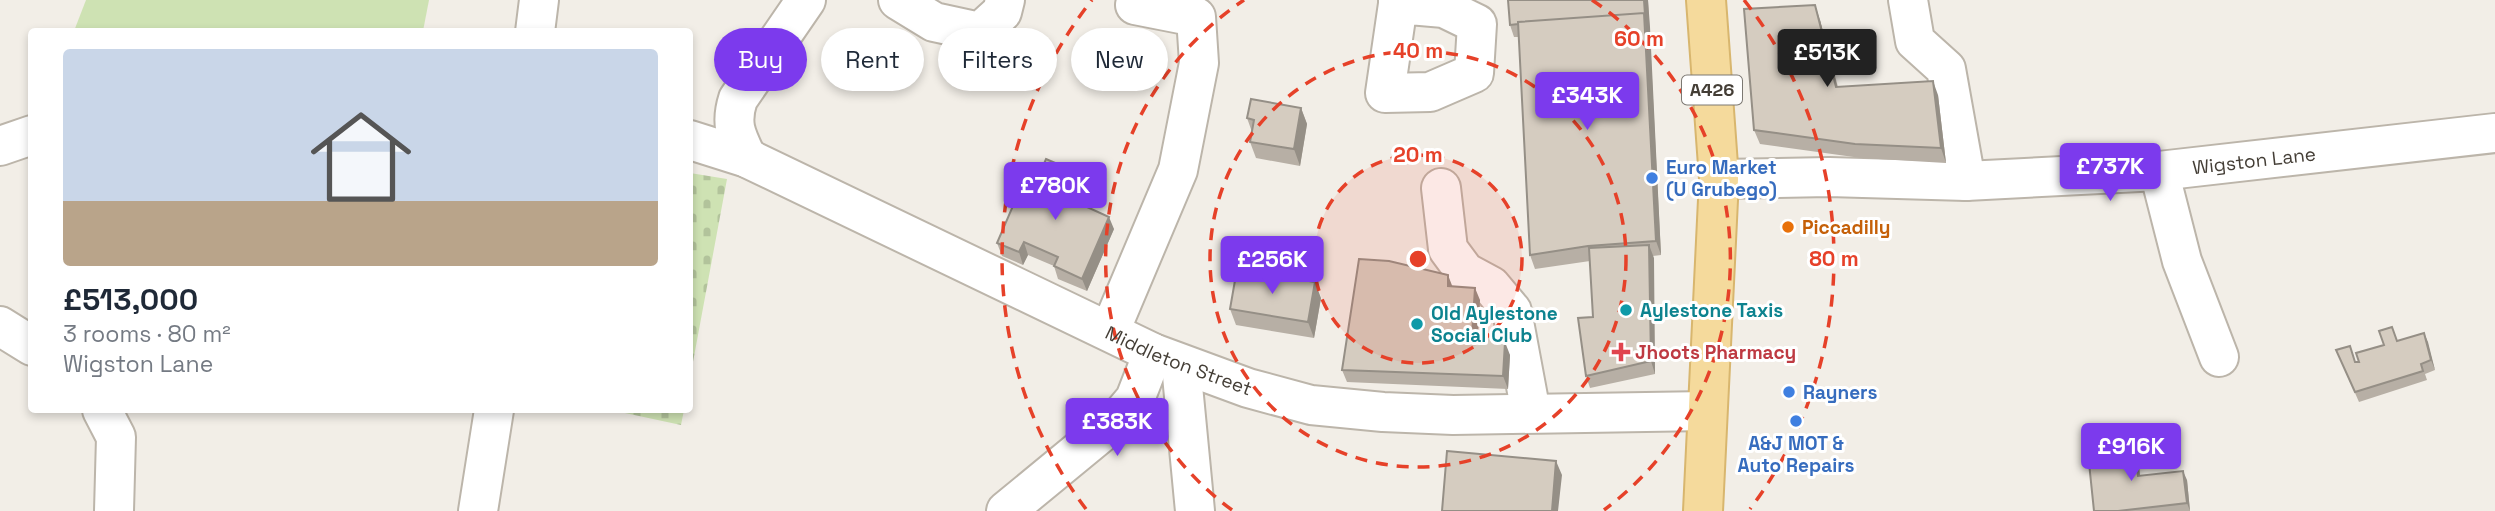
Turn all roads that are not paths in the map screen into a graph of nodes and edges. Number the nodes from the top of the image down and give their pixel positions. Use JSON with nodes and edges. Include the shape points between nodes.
{"nodes":[{"id":1,"x":539,"y":0,"type":"edge"},
{"id":2,"x":806,"y":0,"type":"edge"},
{"id":3,"x":898,"y":0,"type":"edge"},
{"id":4,"x":1004,"y":0,"type":"edge"},
{"id":5,"x":1706,"y":0,"type":"edge"},
{"id":6,"x":1908,"y":0,"type":"edge"},
{"id":7,"x":1398,"y":2,"type":"edge"},
{"id":8,"x":1135,"y":5,"type":"dead end"},
{"id":9,"x":536,"y":28,"type":"edge"},
{"id":10,"x":2495,"y":133,"type":"edge"},
{"id":11,"x":28,"y":136,"type":"edge"},
{"id":12,"x":693,"y":141,"type":"edge"},
{"id":13,"x":0,"y":146,"type":"edge"},
{"id":14,"x":747,"y":158,"type":"junction"},
{"id":15,"x":2159,"y":171,"type":"junction"},
{"id":16,"x":1719,"y":179,"type":"junction"},
{"id":17,"x":1966,"y":181,"type":"junction"},
{"id":18,"x":1441,"y":188,"type":"dead end"},
{"id":19,"x":0,"y":326,"type":"edge"},
{"id":20,"x":1110,"y":331,"type":"junction"},
{"id":21,"x":28,"y":344,"type":"edge"},
{"id":22,"x":2219,"y":356,"type":"dead end"},
{"id":23,"x":1167,"y":359,"type":"junction"},
{"id":24,"x":1707,"y":411,"type":"junction"},
{"id":25,"x":104,"y":413,"type":"edge"},
{"id":26,"x":494,"y":413,"type":"edge"},
{"id":27,"x":1531,"y":413,"type":"junction"},
{"id":28,"x":114,"y":511,"type":"edge"},
{"id":29,"x":478,"y":511,"type":"edge"},
{"id":30,"x":1006,"y":511,"type":"edge"},
{"id":31,"x":1195,"y":511,"type":"edge"},
{"id":32,"x":1703,"y":511,"type":"edge"}],
"edges":[{"from":1,"to":9,"type":"street"},
{"from":2,"to":14,"type":"street","via":[[738,99],[734,127]]},
{"from":3,"to":4,"type":"street","via":[[934,22],[980,32],[1002,12]]},
{"from":5,"to":16,"type":"main road","number":"A426"},
{"from":6,"to":17,"type":"street","via":[[1915,41],[1946,69]]},
{"from":7,"to":7,"type":"street","via":[[1385,93],[1430,92],[1474,74],[1476,24],[1444,8]]},
{"from":8,"to":20,"type":"street","via":[[1196,18],[1199,62],[1178,170]]},
{"from":10,"to":15,"type":"street","name":"Wigston Lane"},
{"from":11,"to":13,"type":"street"},
{"from":12,"to":14,"type":"street","name":"Middleton Street"},
{"from":14,"to":20,"type":"street","name":"Middleton Street"},
{"from":15,"to":17,"type":"street","name":"Wigston Lane"},
{"from":15,"to":22,"type":"street","via":[[2182,261]]},
{"from":16,"to":17,"type":"street","name":"Wigston Lane"},
{"from":16,"to":24,"type":"main road","number":"A426"},
{"from":18,"to":27,"type":"street","via":[[1448,249],[1465,272],[1491,286],[1512,311]]},
{"from":19,"to":21,"type":"street"},
{"from":20,"to":23,"type":"street","name":"Middleton Street"},
{"from":23,"to":27,"type":"street","name":"Middleton Street","via":[[1311,405],[1418,414]]},
{"from":23,"to":30,"type":"street","via":[[1119,418]]},
{"from":23,"to":31,"type":"street"},
{"from":24,"to":27,"type":"street","name":"Middleton Street"},
{"from":24,"to":32,"type":"main road","number":"A426"},
{"from":25,"to":28,"type":"street","via":[[116,437]]},
{"from":26,"to":29,"type":"street"}]}
